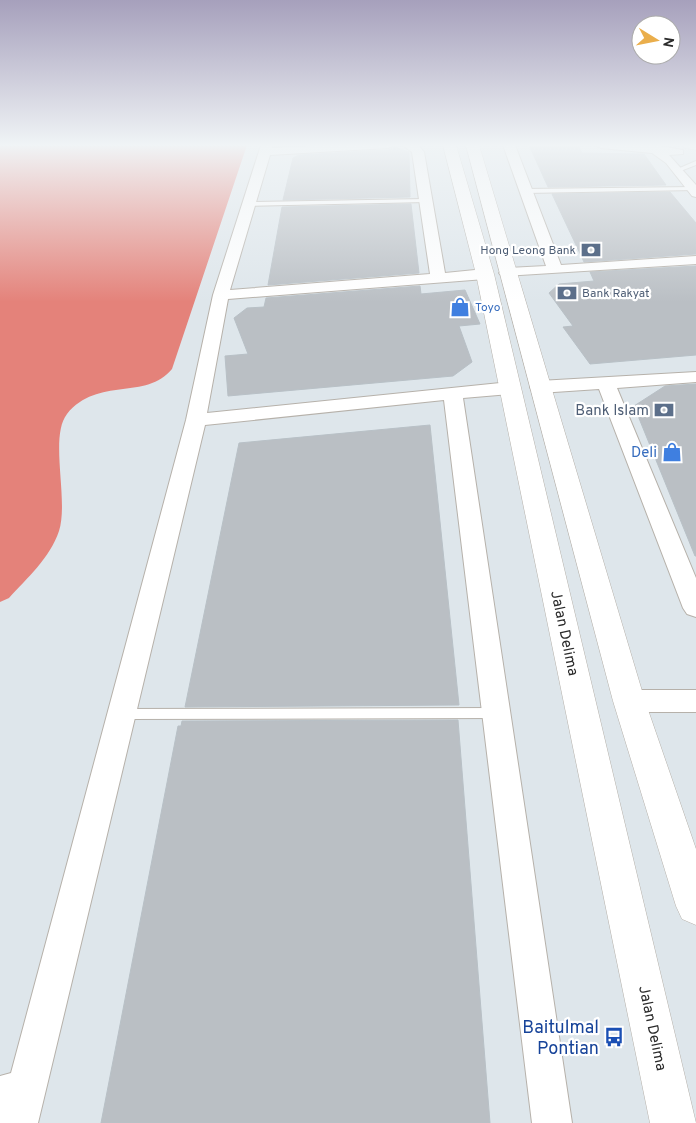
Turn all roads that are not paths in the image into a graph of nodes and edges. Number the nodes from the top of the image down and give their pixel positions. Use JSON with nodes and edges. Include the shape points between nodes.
{"nodes":[{"id":1,"x":250,"y":197,"type":"edge"},
{"id":2,"x":424,"y":197,"type":"edge"},
{"id":3,"x":468,"y":197,"type":"edge"},
{"id":4,"x":482,"y":197,"type":"edge"},
{"id":5,"x":527,"y":197,"type":"edge"},
{"id":6,"x":425,"y":201,"type":"junction"},
{"id":7,"x":248,"y":204,"type":"junction"},
{"id":8,"x":696,"y":260,"type":"edge"},
{"id":9,"x":554,"y":269,"type":"junction"},
{"id":10,"x":496,"y":273,"type":"junction"},
{"id":11,"x":438,"y":278,"type":"junction"},
{"id":12,"x":220,"y":295,"type":"junction"},
{"id":13,"x":696,"y":377,"type":"edge"},
{"id":14,"x":606,"y":383,"type":"junction"},
{"id":15,"x":525,"y":388,"type":"junction"},
{"id":16,"x":453,"y":394,"type":"junction"},
{"id":17,"x":196,"y":420,"type":"junction"},
{"id":18,"x":696,"y":608,"type":"edge"},
{"id":19,"x":629,"y":701,"type":"junction"},
{"id":20,"x":696,"y":701,"type":"edge"},
{"id":21,"x":496,"y":713,"type":"junction"},
{"id":22,"x":120,"y":714,"type":"junction"},
{"id":23,"x":696,"y":906,"type":"edge"},
{"id":24,"x":15,"y":1102,"type":"edge"},
{"id":25,"x":552,"y":1123,"type":"edge"},
{"id":26,"x":674,"y":1123,"type":"edge"}],
"edges":[{"from":1,"to":7,"type":"street"},
{"from":2,"to":6,"type":"street"},
{"from":3,"to":10,"type":"street","name":"Jalan Delima"},
{"from":4,"to":10,"type":"street","name":"Jalan Delima"},
{"from":5,"to":9,"type":"street"},
{"from":6,"to":7,"type":"lane"},
{"from":6,"to":11,"type":"street"},
{"from":7,"to":12,"type":"street"},
{"from":8,"to":9,"type":"street"},
{"from":9,"to":10,"type":"street"},
{"from":10,"to":11,"type":"street"},
{"from":10,"to":15,"type":"street","name":"Jalan Delima"},
{"from":11,"to":12,"type":"street"},
{"from":12,"to":17,"type":"street"},
{"from":13,"to":14,"type":"street"},
{"from":14,"to":15,"type":"street"},
{"from":14,"to":18,"type":"street"},
{"from":15,"to":16,"type":"street"},
{"from":15,"to":19,"type":"street","name":"Jalan Delima"},
{"from":15,"to":26,"type":"street","name":"Jalan Delima"},
{"from":16,"to":17,"type":"street"},
{"from":16,"to":21,"type":"street"},
{"from":17,"to":22,"type":"street"},
{"from":19,"to":20,"type":"street"},
{"from":19,"to":23,"type":"street","name":"Jalan Delima"},
{"from":21,"to":22,"type":"lane"},
{"from":21,"to":25,"type":"street"},
{"from":22,"to":24,"type":"street"}]}
